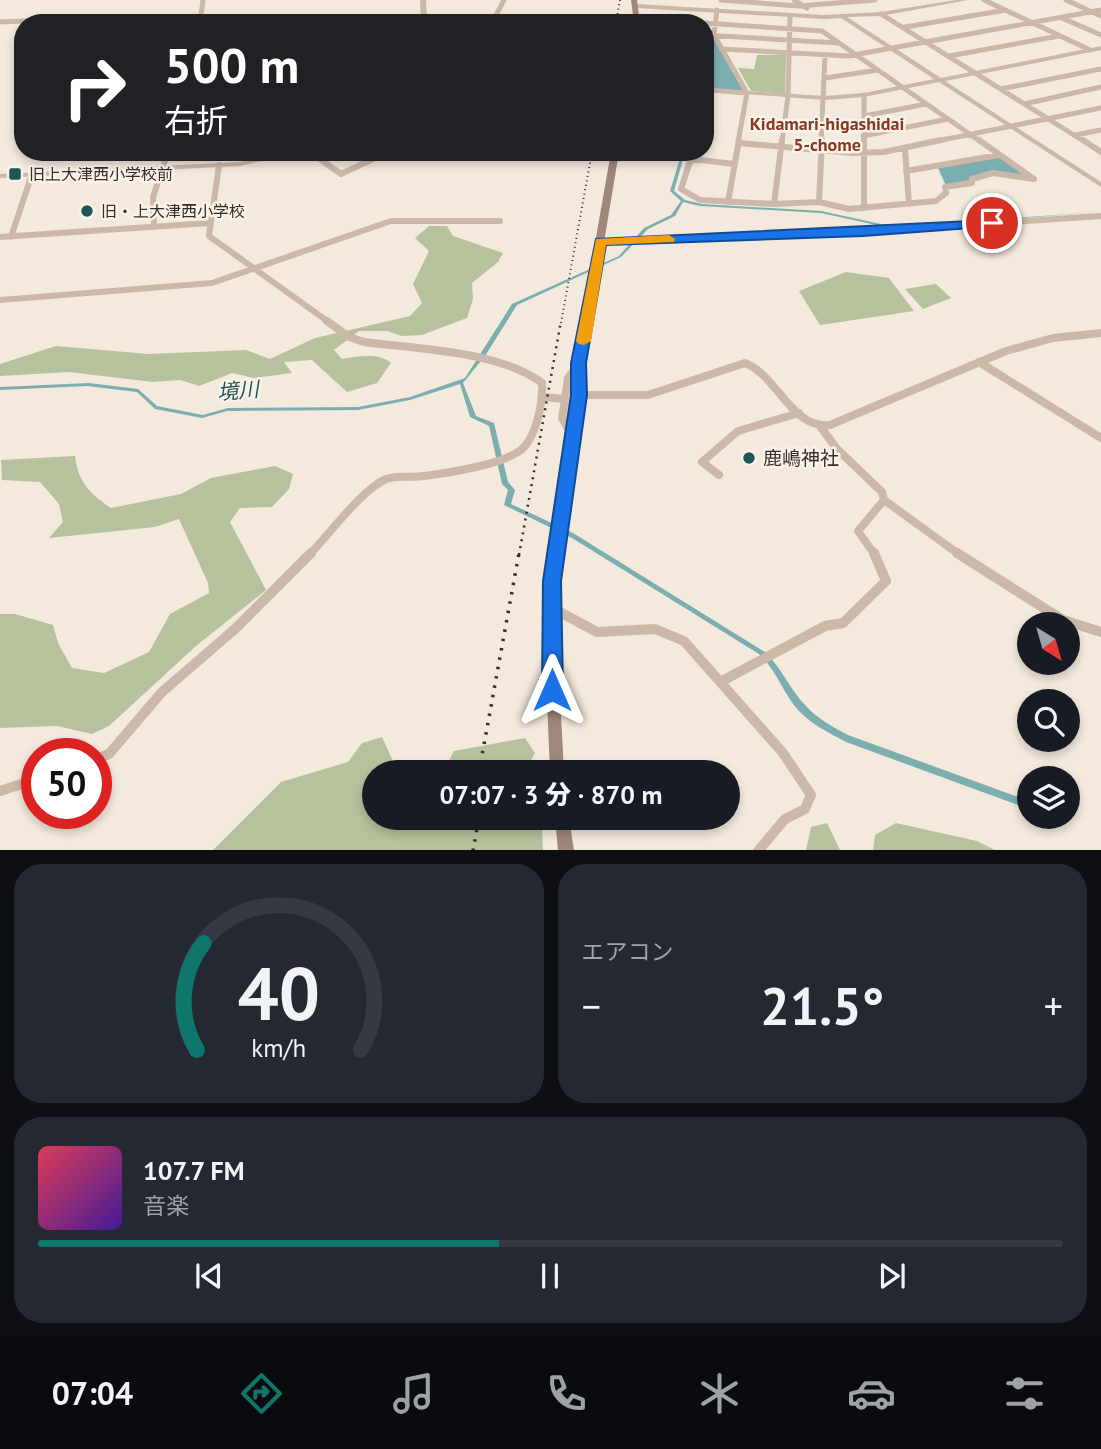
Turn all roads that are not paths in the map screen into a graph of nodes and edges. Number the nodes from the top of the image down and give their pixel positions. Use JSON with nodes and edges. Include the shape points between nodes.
{"nodes":[{"id":1,"x":721,"y":0,"type":"edge"},
{"id":2,"x":761,"y":0,"type":"edge"},
{"id":3,"x":794,"y":0,"type":"edge"},
{"id":4,"x":819,"y":0,"type":"edge"},
{"id":5,"x":875,"y":0,"type":"edge"},
{"id":6,"x":926,"y":0,"type":"edge"},
{"id":7,"x":965,"y":0,"type":"edge"},
{"id":8,"x":985,"y":0,"type":"edge"},
{"id":9,"x":1067,"y":0,"type":"edge"},
{"id":10,"x":856,"y":1,"type":"edge"},
{"id":11,"x":635,"y":3,"type":"edge"},
{"id":12,"x":770,"y":5,"type":"junction"},
{"id":13,"x":936,"y":5,"type":"junction"},
{"id":14,"x":830,"y":7,"type":"junction"},
{"id":15,"x":807,"y":8,"type":"junction"},
{"id":16,"x":717,"y":10,"type":"junction"},
{"id":17,"x":1006,"y":10,"type":"junction"},
{"id":18,"x":1101,"y":10,"type":"edge"},
{"id":19,"x":1092,"y":12,"type":"junction"},
{"id":20,"x":881,"y":14,"type":"junction"},
{"id":21,"x":790,"y":16,"type":"junction"},
{"id":22,"x":843,"y":16,"type":"junction"},
{"id":23,"x":1101,"y":16,"type":"edge"},
{"id":24,"x":1061,"y":17,"type":"junction"},
{"id":25,"x":714,"y":23,"type":"junction"},
{"id":26,"x":1032,"y":23,"type":"junction"},
{"id":27,"x":905,"y":27,"type":"junction"},
{"id":28,"x":791,"y":29,"type":"junction"},
{"id":29,"x":1101,"y":35,"type":"edge"},
{"id":30,"x":714,"y":36,"type":"junction"},
{"id":31,"x":1059,"y":36,"type":"junction"},
{"id":32,"x":790,"y":41,"type":"junction"},
{"id":33,"x":926,"y":42,"type":"junction"},
{"id":34,"x":838,"y":43,"type":"junction"},
{"id":35,"x":891,"y":48,"type":"junction"},
{"id":36,"x":1101,"y":48,"type":"edge"},
{"id":37,"x":721,"y":49,"type":"junction"},
{"id":38,"x":1090,"y":50,"type":"junction"},
{"id":39,"x":789,"y":54,"type":"junction"},
{"id":40,"x":856,"y":55,"type":"junction"},
{"id":41,"x":825,"y":57,"type":"junction"},
{"id":42,"x":949,"y":57,"type":"junction"},
{"id":43,"x":1101,"y":69,"type":"edge"},
{"id":44,"x":878,"y":70,"type":"junction"},
{"id":45,"x":975,"y":73,"type":"junction"},
{"id":46,"x":825,"y":78,"type":"junction"},
{"id":47,"x":939,"y":80,"type":"junction"},
{"id":48,"x":902,"y":87,"type":"junction"},
{"id":49,"x":1101,"y":87,"type":"edge"},
{"id":50,"x":1001,"y":89,"type":"junction"},
{"id":51,"x":714,"y":90,"type":"edge"},
{"id":52,"x":747,"y":93,"type":"junction"},
{"id":53,"x":864,"y":94,"type":"junction"},
{"id":54,"x":788,"y":96,"type":"junction"},
{"id":55,"x":825,"y":98,"type":"junction"},
{"id":56,"x":926,"y":103,"type":"junction"},
{"id":57,"x":1024,"y":104,"type":"junction"},
{"id":58,"x":1101,"y":108,"type":"edge"},
{"id":59,"x":864,"y":116,"type":"junction"},
{"id":60,"x":1049,"y":119,"type":"junction"},
{"id":61,"x":948,"y":120,"type":"junction"},
{"id":62,"x":1011,"y":128,"type":"junction"},
{"id":63,"x":1101,"y":130,"type":"edge"},
{"id":64,"x":1075,"y":135,"type":"junction"},
{"id":65,"x":863,"y":136,"type":"junction"},
{"id":66,"x":972,"y":136,"type":"junction"},
{"id":67,"x":739,"y":143,"type":"junction"},
{"id":68,"x":782,"y":147,"type":"junction"},
{"id":69,"x":905,"y":150,"type":"junction"},
{"id":70,"x":822,"y":151,"type":"junction"},
{"id":71,"x":1101,"y":152,"type":"edge"},
{"id":72,"x":864,"y":153,"type":"junction"},
{"id":73,"x":999,"y":155,"type":"junction"},
{"id":74,"x":714,"y":160,"type":"edge"},
{"id":75,"x":164,"y":161,"type":"edge"},
{"id":76,"x":255,"y":161,"type":"edge"},
{"id":77,"x":323,"y":161,"type":"edge"},
{"id":78,"x":369,"y":161,"type":"edge"},
{"id":79,"x":614,"y":161,"type":"edge"},
{"id":80,"x":691,"y":161,"type":"edge"},
{"id":81,"x":734,"y":164,"type":"junction"},
{"id":82,"x":219,"y":166,"type":"junction"},
{"id":83,"x":162,"y":167,"type":"junction"},
{"id":84,"x":906,"y":171,"type":"junction"},
{"id":85,"x":32,"y":174,"type":"junction"},
{"id":86,"x":0,"y":176,"type":"edge"},
{"id":87,"x":1101,"y":185,"type":"edge"},
{"id":88,"x":728,"y":202,"type":"junction"},
{"id":89,"x":819,"y":202,"type":"junction"},
{"id":90,"x":909,"y":204,"type":"junction"},
{"id":91,"x":774,"y":205,"type":"junction"},
{"id":92,"x":864,"y":208,"type":"junction"},
{"id":93,"x":1101,"y":216,"type":"edge"},
{"id":94,"x":500,"y":221,"type":"dead end"},
{"id":95,"x":210,"y":223,"type":"junction"},
{"id":96,"x":154,"y":227,"type":"junction"},
{"id":97,"x":0,"y":237,"type":"edge"},
{"id":98,"x":10,"y":237,"type":"junction"},
{"id":99,"x":601,"y":242,"type":"junction"},
{"id":100,"x":256,"y":268,"type":"junction"},
{"id":101,"x":0,"y":300,"type":"edge"},
{"id":102,"x":1101,"y":333,"type":"edge"},
{"id":103,"x":979,"y":362,"type":"junction"},
{"id":104,"x":579,"y":363,"type":"junction"},
{"id":105,"x":579,"y":395,"type":"junction"},
{"id":106,"x":543,"y":397,"type":"junction"},
{"id":107,"x":565,"y":399,"type":"junction"},
{"id":108,"x":799,"y":413,"type":"junction"},
{"id":109,"x":820,"y":426,"type":"junction"},
{"id":110,"x":571,"y":435,"type":"junction"},
{"id":111,"x":1101,"y":438,"type":"edge"},
{"id":112,"x":719,"y":475,"type":"dead end"},
{"id":113,"x":884,"y":500,"type":"junction"},
{"id":114,"x":552,"y":608,"type":"junction"},
{"id":115,"x":1101,"y":632,"type":"edge"},
{"id":116,"x":722,"y":681,"type":"junction"},
{"id":117,"x":112,"y":750,"type":"edge"},
{"id":118,"x":556,"y":760,"type":"edge"},
{"id":119,"x":21,"y":784,"type":"edge"},
{"id":120,"x":0,"y":791,"type":"edge"},
{"id":121,"x":564,"y":830,"type":"edge"},
{"id":122,"x":566,"y":850,"type":"edge"},
{"id":123,"x":758,"y":850,"type":"edge"}],
"edges":[{"from":1,"to":12,"type":"street"},
{"from":2,"to":12,"type":"street"},
{"from":3,"to":15,"type":"street"},
{"from":4,"to":14,"type":"street"},
{"from":5,"to":10,"type":"street"},
{"from":6,"to":13,"type":"street"},
{"from":7,"to":13,"type":"street"},
{"from":8,"to":17,"type":"street"},
{"from":9,"to":19,"type":"street"},
{"from":10,"to":14,"type":"street"},
{"from":11,"to":16,"type":"street"},
{"from":12,"to":15,"type":"street"},
{"from":13,"to":20,"type":"street"},
{"from":14,"to":15,"type":"street"},
{"from":14,"to":22,"type":"street"},
{"from":16,"to":21,"type":"street"},
{"from":16,"to":25,"type":"street"},
{"from":17,"to":26,"type":"street"},
{"from":17,"to":27,"type":"street"},
{"from":18,"to":19,"type":"street"},
{"from":19,"to":23,"type":"street"},
{"from":19,"to":24,"type":"street"},
{"from":20,"to":22,"type":"street"},
{"from":20,"to":27,"type":"street"},
{"from":21,"to":22,"type":"street"},
{"from":21,"to":28,"type":"street"},
{"from":22,"to":35,"type":"street"},
{"from":24,"to":26,"type":"street"},
{"from":24,"to":29,"type":"street"},
{"from":25,"to":28,"type":"street"},
{"from":25,"to":30,"type":"street"},
{"from":26,"to":31,"type":"street"},
{"from":26,"to":33,"type":"street"},
{"from":27,"to":33,"type":"street"},
{"from":28,"to":32,"type":"street"},
{"from":28,"to":34,"type":"street","via":[[822,31]]},
{"from":30,"to":32,"type":"street"},
{"from":30,"to":37,"type":"street"},
{"from":31,"to":38,"type":"street"},
{"from":31,"to":42,"type":"street"},
{"from":32,"to":34,"type":"street"},
{"from":32,"to":39,"type":"street"},
{"from":33,"to":35,"type":"street"},
{"from":33,"to":42,"type":"street"},
{"from":34,"to":40,"type":"street"},
{"from":35,"to":40,"type":"street"},
{"from":35,"to":47,"type":"street"},
{"from":36,"to":38,"type":"street"},
{"from":37,"to":39,"type":"street"},
{"from":37,"to":52,"type":"street"},
{"from":38,"to":45,"type":"street"},
{"from":39,"to":41,"type":"street"},
{"from":39,"to":54,"type":"street"},
{"from":40,"to":41,"type":"street"},
{"from":40,"to":44,"type":"street"},
{"from":41,"to":46,"type":"street"},
{"from":42,"to":45,"type":"street"},
{"from":43,"to":50,"type":"street"},
{"from":44,"to":46,"type":"street"},
{"from":44,"to":48,"type":"street"},
{"from":45,"to":47,"type":"street"},
{"from":45,"to":50,"type":"street"},
{"from":46,"to":55,"type":"street"},
{"from":47,"to":48,"type":"street"},
{"from":47,"to":62,"type":"street"},
{"from":48,"to":53,"type":"street"},
{"from":48,"to":56,"type":"street"},
{"from":49,"to":57,"type":"street"},
{"from":50,"to":57,"type":"street"},
{"from":51,"to":52,"type":"street"},
{"from":52,"to":54,"type":"street"},
{"from":52,"to":67,"type":"street"},
{"from":53,"to":55,"type":"street"},
{"from":53,"to":59,"type":"street"},
{"from":54,"to":55,"type":"street"},
{"from":54,"to":68,"type":"street"},
{"from":55,"to":70,"type":"street"},
{"from":56,"to":59,"type":"street"},
{"from":56,"to":61,"type":"street"},
{"from":57,"to":60,"type":"street"},
{"from":58,"to":60,"type":"street"},
{"from":59,"to":65,"type":"street"},
{"from":60,"to":62,"type":"street"},
{"from":60,"to":64,"type":"street"},
{"from":61,"to":65,"type":"street"},
{"from":61,"to":66,"type":"street"},
{"from":62,"to":66,"type":"street"},
{"from":62,"to":87,"type":"street"},
{"from":63,"to":64,"type":"street"},
{"from":64,"to":71,"type":"street"},
{"from":65,"to":72,"type":"street"},
{"from":66,"to":69,"type":"street"},
{"from":66,"to":73,"type":"street"},
{"from":67,"to":68,"type":"street"},
{"from":67,"to":81,"type":"street"},
{"from":68,"to":70,"type":"street"},
{"from":68,"to":91,"type":"street"},
{"from":69,"to":72,"type":"street"},
{"from":69,"to":84,"type":"street"},
{"from":70,"to":72,"type":"street"},
{"from":70,"to":89,"type":"street"},
{"from":72,"to":92,"type":"street"},
{"from":73,"to":84,"type":"street"},
{"from":73,"to":90,"type":"street","via":[[1034,179],[993,173],[972,179],[972,183],[945,187],[946,193],[936,201]]},
{"from":74,"to":81,"type":"street"},
{"from":75,"to":83,"type":"street"},
{"from":76,"to":82,"type":"street"},
{"from":77,"to":78,"type":"street","via":[[341,174]]},
{"from":79,"to":99,"type":"main road"},
{"from":80,"to":88,"type":"street","via":[[682,192],[700,200]]},
{"from":81,"to":88,"type":"street"},
{"from":82,"to":83,"type":"street"},
{"from":82,"to":95,"type":"street"},
{"from":83,"to":85,"type":"street"},
{"from":83,"to":96,"type":"street","via":[[153,197]]},
{"from":84,"to":90,"type":"street"},
{"from":85,"to":86,"type":"street"},
{"from":85,"to":98,"type":"street"},
{"from":88,"to":91,"type":"street"},
{"from":89,"to":91,"type":"street"},
{"from":89,"to":92,"type":"street"},
{"from":90,"to":92,"type":"street"},
{"from":93,"to":99,"type":"street","via":[[863,232]]},
{"from":94,"to":100,"type":"street","via":[[377,224]]},
{"from":95,"to":96,"type":"street"},
{"from":95,"to":100,"type":"street","via":[[209,236]]},
{"from":96,"to":98,"type":"street"},
{"from":97,"to":98,"type":"street"},
{"from":99,"to":104,"type":"main road"},
{"from":100,"to":101,"type":"street","via":[[212,284]]},
{"from":100,"to":106,"type":"street","via":[[348,337],[531,373],[542,383]]},
{"from":102,"to":103,"type":"street","via":[[1063,336]]},
{"from":103,"to":109,"type":"street","via":[[830,426]]},
{"from":103,"to":111,"type":"street"},
{"from":104,"to":105,"type":"main road"},
{"from":104,"to":107,"type":"street","via":[[568,378]]},
{"from":105,"to":108,"type":"street","via":[[648,395],[745,363],[761,373]]},
{"from":105,"to":110,"type":"main road"},
{"from":106,"to":107,"type":"street"},
{"from":106,"to":117,"type":"street","via":[[534,431],[521,451],[425,476],[387,479],[349,510],[268,598],[162,692]]},
{"from":107,"to":110,"type":"street","via":[[562,418]]},
{"from":108,"to":109,"type":"street"},
{"from":108,"to":112,"type":"street","via":[[738,431],[702,462]]},
{"from":109,"to":113,"type":"street","via":[[882,492]]},
{"from":110,"to":114,"type":"main road"},
{"from":113,"to":115,"type":"street","via":[[956,555],[1066,622]]},
{"from":113,"to":116,"type":"street","via":[[858,531],[884,570],[886,581],[876,593],[843,623],[825,626]]},
{"from":114,"to":116,"type":"street","via":[[597,632],[655,629],[684,641]]},
{"from":114,"to":118,"type":"main road"},
{"from":116,"to":123,"type":"street","via":[[783,753],[811,796],[805,809],[785,819]]},
{"from":119,"to":120,"type":"street"},
{"from":121,"to":122,"type":"main road"}]}
